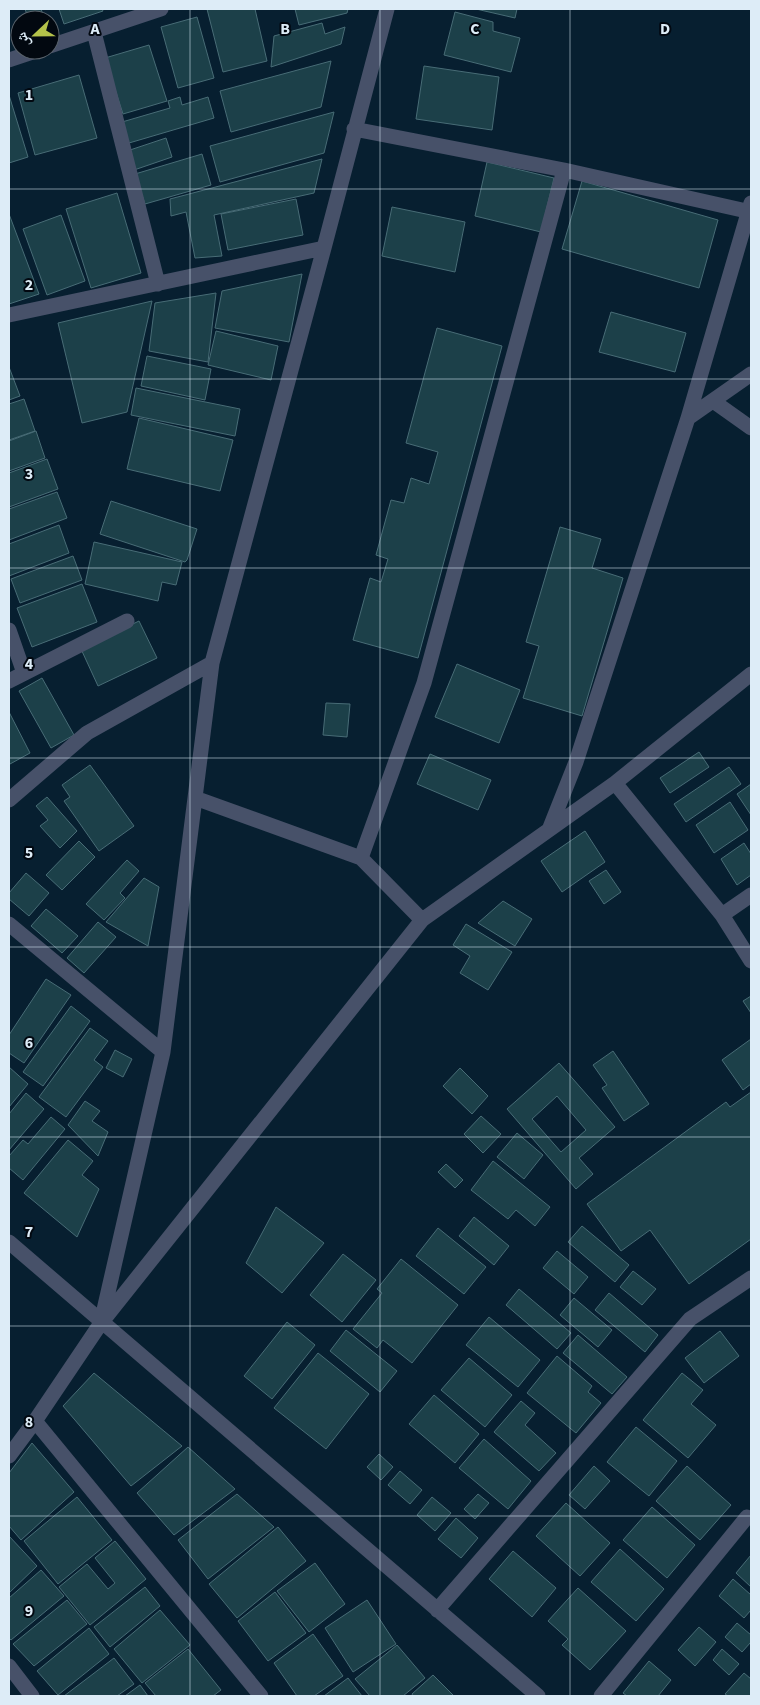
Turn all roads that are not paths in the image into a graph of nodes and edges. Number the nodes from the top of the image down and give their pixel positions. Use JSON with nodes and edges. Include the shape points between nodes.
{"nodes":[{"id":1,"x":161,"y":9,"type":"edge"},
{"id":2,"x":387,"y":9,"type":"edge"},
{"id":3,"x":94,"y":32,"type":"junction"},
{"id":4,"x":60,"y":43,"type":"edge"},
{"id":5,"x":354,"y":129,"type":"junction"},
{"id":6,"x":564,"y":170,"type":"junction"},
{"id":7,"x":751,"y":209,"type":"edge"},
{"id":8,"x":324,"y":248,"type":"junction"},
{"id":9,"x":158,"y":284,"type":"junction"},
{"id":10,"x":9,"y":315,"type":"edge"},
{"id":11,"x":751,"y":374,"type":"edge"},
{"id":12,"x":713,"y":400,"type":"junction"},
{"id":13,"x":688,"y":418,"type":"junction"},
{"id":14,"x":751,"y":428,"type":"edge"},
{"id":15,"x":127,"y":621,"type":"dead end"},
{"id":16,"x":9,"y":630,"type":"edge"},
{"id":17,"x":212,"y":663,"type":"junction"},
{"id":18,"x":24,"y":673,"type":"junction"},
{"id":19,"x":751,"y":674,"type":"edge"},
{"id":20,"x":9,"y":681,"type":"edge"},
{"id":21,"x":615,"y":783,"type":"junction"},
{"id":22,"x":195,"y":798,"type":"junction"},
{"id":23,"x":9,"y":800,"type":"edge"},
{"id":24,"x":549,"y":830,"type":"junction"},
{"id":25,"x":361,"y":858,"type":"junction"},
{"id":26,"x":751,"y":895,"type":"edge"},
{"id":27,"x":722,"y":915,"type":"junction"},
{"id":28,"x":422,"y":920,"type":"junction"},
{"id":29,"x":9,"y":924,"type":"edge"},
{"id":30,"x":751,"y":961,"type":"edge"},
{"id":31,"x":163,"y":1052,"type":"junction"},
{"id":32,"x":9,"y":1242,"type":"edge"},
{"id":33,"x":751,"y":1278,"type":"edge"},
{"id":34,"x":101,"y":1322,"type":"junction"},
{"id":35,"x":35,"y":1421,"type":"junction"},
{"id":36,"x":9,"y":1456,"type":"edge"},
{"id":37,"x":747,"y":1517,"type":"dead end"},
{"id":38,"x":437,"y":1610,"type":"junction"},
{"id":39,"x":9,"y":1666,"type":"edge"},
{"id":40,"x":32,"y":1696,"type":"edge"},
{"id":41,"x":261,"y":1696,"type":"edge"},
{"id":42,"x":538,"y":1696,"type":"edge"},
{"id":43,"x":601,"y":1696,"type":"edge"}],
"edges":[{"from":1,"to":3,"type":"street"},
{"from":2,"to":5,"type":"street"},
{"from":3,"to":4,"type":"street"},
{"from":3,"to":9,"type":"street"},
{"from":5,"to":6,"type":"street"},
{"from":5,"to":8,"type":"street"},
{"from":6,"to":7,"type":"street"},
{"from":6,"to":25,"type":"street","via":[[424,683]]},
{"from":7,"to":13,"type":"street"},
{"from":8,"to":9,"type":"street"},
{"from":8,"to":17,"type":"street"},
{"from":9,"to":10,"type":"street"},
{"from":11,"to":12,"type":"street"},
{"from":12,"to":13,"type":"street"},
{"from":12,"to":14,"type":"street"},
{"from":13,"to":24,"type":"street","via":[[576,762]]},
{"from":15,"to":18,"type":"street"},
{"from":16,"to":18,"type":"street"},
{"from":17,"to":22,"type":"street"},
{"from":17,"to":23,"type":"street","via":[[87,733]]},
{"from":18,"to":20,"type":"street"},
{"from":19,"to":21,"type":"street"},
{"from":21,"to":24,"type":"street"},
{"from":21,"to":27,"type":"street"},
{"from":22,"to":25,"type":"street"},
{"from":22,"to":31,"type":"street"},
{"from":24,"to":28,"type":"street"},
{"from":25,"to":28,"type":"street"},
{"from":26,"to":27,"type":"street"},
{"from":27,"to":30,"type":"street"},
{"from":28,"to":34,"type":"street"},
{"from":29,"to":31,"type":"street"},
{"from":31,"to":34,"type":"street"},
{"from":32,"to":34,"type":"street"},
{"from":33,"to":38,"type":"street","via":[[690,1319]]},
{"from":34,"to":35,"type":"street"},
{"from":34,"to":38,"type":"street"},
{"from":35,"to":36,"type":"street"},
{"from":35,"to":41,"type":"street"},
{"from":37,"to":43,"type":"street"},
{"from":38,"to":42,"type":"street"},
{"from":39,"to":40,"type":"street"}]}
